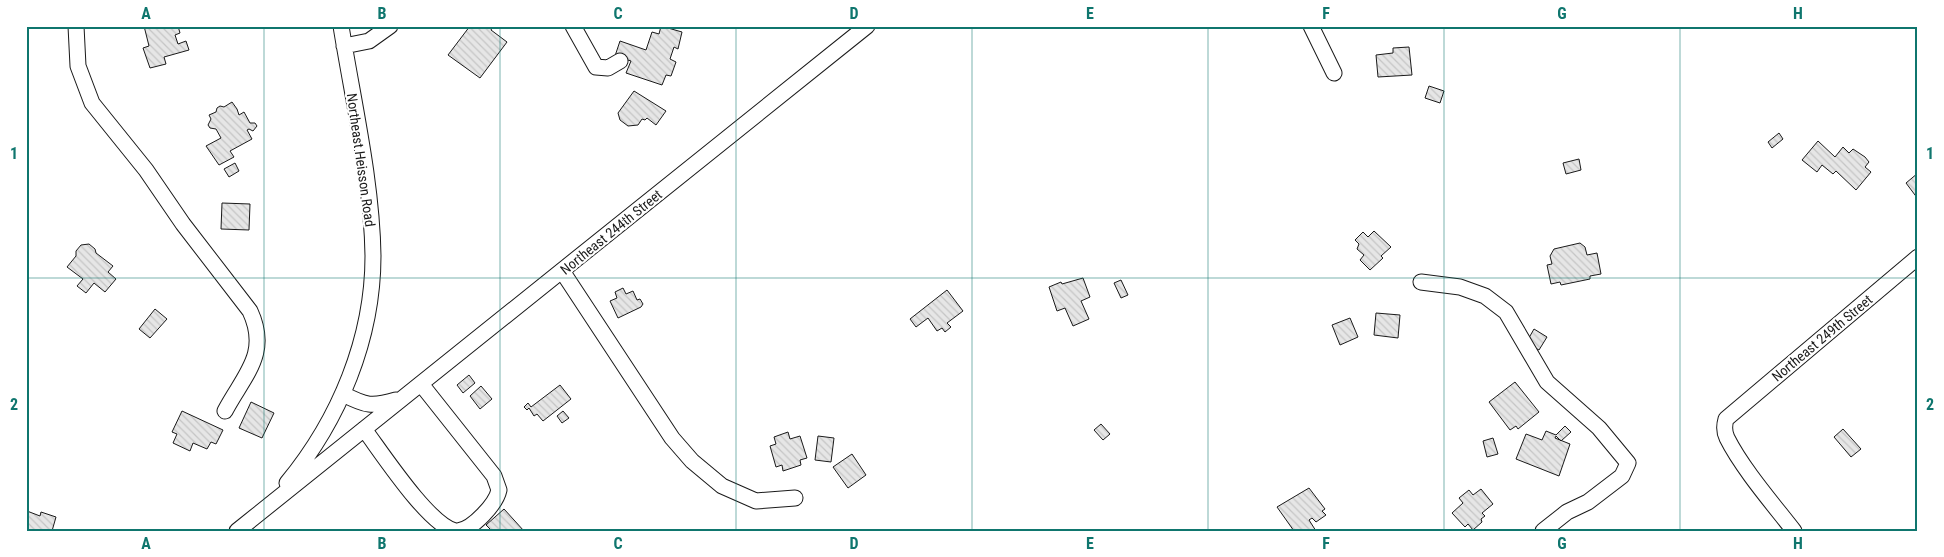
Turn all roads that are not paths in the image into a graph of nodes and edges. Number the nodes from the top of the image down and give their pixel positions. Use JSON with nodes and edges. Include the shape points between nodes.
{"nodes":[{"id":1,"x":76,"y":26,"type":"edge"},
{"id":2,"x":341,"y":26,"type":"edge"},
{"id":3,"x":390,"y":26,"type":"edge"},
{"id":4,"x":573,"y":26,"type":"edge"},
{"id":5,"x":867,"y":26,"type":"edge"},
{"id":6,"x":1311,"y":26,"type":"edge"},
{"id":7,"x":344,"y":46,"type":"junction"},
{"id":8,"x":620,"y":61,"type":"dead end"},
{"id":9,"x":1334,"y":73,"type":"dead end"},
{"id":10,"x":1918,"y":257,"type":"edge"},
{"id":11,"x":562,"y":271,"type":"junction"},
{"id":12,"x":1421,"y":282,"type":"dead end"},
{"id":13,"x":421,"y":384,"type":"junction"},
{"id":14,"x":343,"y":394,"type":"junction"},
{"id":15,"x":403,"y":399,"type":"junction"},
{"id":16,"x":225,"y":411,"type":"dead end"},
{"id":17,"x":364,"y":429,"type":"junction"},
{"id":18,"x":795,"y":498,"type":"dead end"},
{"id":19,"x":266,"y":507,"type":"junction"},
{"id":20,"x":238,"y":531,"type":"edge"},
{"id":21,"x":456,"y":531,"type":"edge"},
{"id":22,"x":1544,"y":531,"type":"edge"},
{"id":23,"x":1794,"y":531,"type":"edge"}],
"edges":[{"from":1,"to":16,"type":"street","via":[[78,66],[92,103],[146,170],[257,325],[259,342],[254,362]]},
{"from":2,"to":7,"type":"street","name":"Northeast Heisson Road"},
{"from":3,"to":7,"type":"street","via":[[369,42]]},
{"from":4,"to":8,"type":"street","via":[[596,67],[608,68]]},
{"from":5,"to":11,"type":"street","name":"Northeast 244th Street"},
{"from":6,"to":9,"type":"street"},
{"from":7,"to":14,"type":"street","name":"Northeast Heisson Road","via":[[370,200],[373,257],[361,343]]},
{"from":10,"to":23,"type":"street","name":"Northeast 249th Street","via":[[1726,419],[1727,437]]},
{"from":11,"to":13,"type":"street","name":"Northeast 244th Street"},
{"from":11,"to":18,"type":"street","via":[[672,438],[692,461],[722,486],[756,501]]},
{"from":12,"to":22,"type":"street","via":[[1460,287],[1485,296],[1506,312],[1547,382],[1599,428],[1628,463],[1622,476]]},
{"from":13,"to":15,"type":"street","name":"Northeast 244th Street"},
{"from":13,"to":21,"type":"street","via":[[494,476],[499,490],[493,504],[474,523]]},
{"from":14,"to":15,"type":"street","name":"Northeast 244th Street","via":[[359,403],[376,406]]},
{"from":14,"to":19,"type":"street","name":"Northeast Heisson Road","via":[[305,461]]},
{"from":15,"to":17,"type":"street"},
{"from":17,"to":19,"type":"street"},
{"from":17,"to":21,"type":"street","via":[[430,515],[447,529]]},
{"from":19,"to":20,"type":"street"}]}
